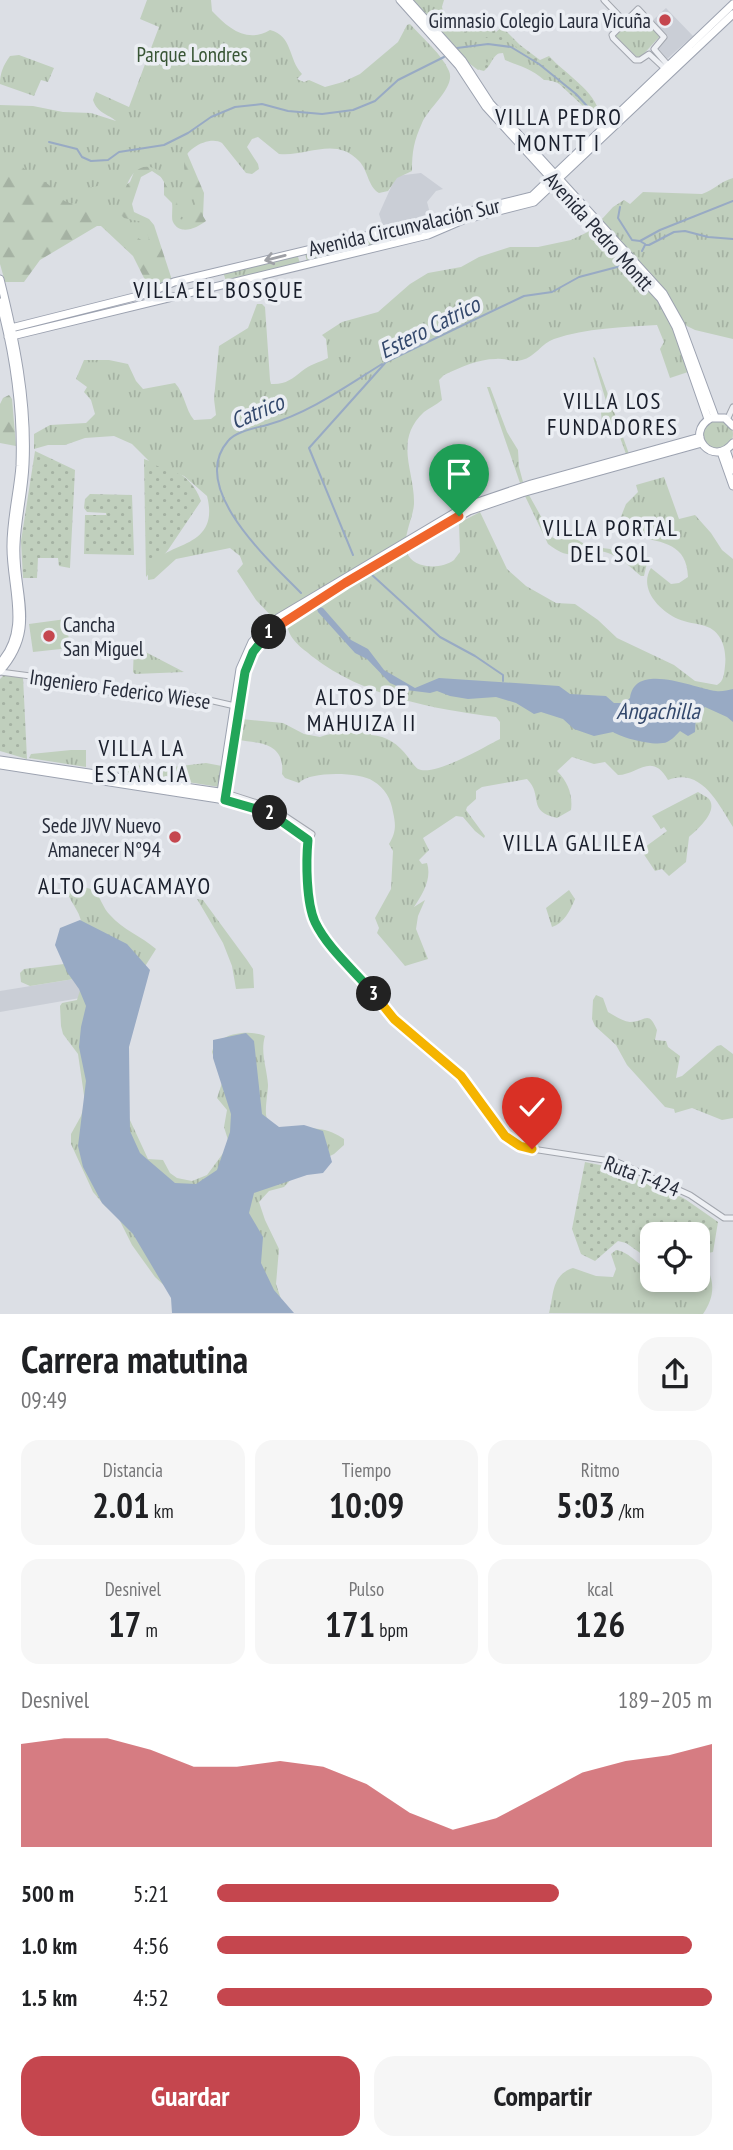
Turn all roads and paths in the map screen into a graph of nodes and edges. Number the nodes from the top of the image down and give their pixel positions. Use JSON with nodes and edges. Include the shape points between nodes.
{"nodes":[{"id":1,"x":400,"y":0,"type":"edge"},
{"id":2,"x":408,"y":0,"type":"edge"},
{"id":3,"x":604,"y":0,"type":"edge"},
{"id":4,"x":733,"y":4,"type":"edge"},
{"id":5,"x":733,"y":14,"type":"edge"},
{"id":6,"x":625,"y":22,"type":"junction"},
{"id":7,"x":556,"y":178,"type":"junction"},
{"id":8,"x":0,"y":279,"type":"edge"},
{"id":9,"x":0,"y":302,"type":"edge"},
{"id":10,"x":11,"y":332,"type":"junction"},
{"id":11,"x":733,"y":407,"type":"edge"},
{"id":12,"x":711,"y":418,"type":"junction"},
{"id":13,"x":730,"y":423,"type":"edge"},
{"id":14,"x":701,"y":440,"type":"junction"},
{"id":15,"x":733,"y":443,"type":"edge"},
{"id":16,"x":723,"y":451,"type":"junction"},
{"id":17,"x":733,"y":470,"type":"edge"},
{"id":18,"x":733,"y":486,"type":"edge"},
{"id":19,"x":13,"y":555,"type":"junction"},
{"id":20,"x":17,"y":609,"type":"junction"},
{"id":21,"x":22,"y":631,"type":"junction"},
{"id":22,"x":0,"y":663,"type":"edge"},
{"id":23,"x":0,"y":672,"type":"edge"},
{"id":24,"x":237,"y":706,"type":"junction"},
{"id":25,"x":0,"y":762,"type":"edge"},
{"id":26,"x":223,"y":796,"type":"junction"},
{"id":27,"x":733,"y":1218,"type":"edge"}],
"edges":[{"from":1,"to":7,"type":"main road","name":"Avenida Pedro Montt","via":[[459,66],[486,107]]},
{"from":2,"to":7,"type":"main road","name":"Avenida Pedro Montt"},
{"from":3,"to":6,"type":"street"},
{"from":4,"to":7,"type":"main road","name":"Avenida Circunvalación Sur"},
{"from":5,"to":7,"type":"main road","name":"Avenida Circunvalación Sur"},
{"from":6,"to":6,"type":"street","via":[[638,9],[664,36],[654,49],[666,67],[649,54],[635,60],[612,35]]},
{"from":7,"to":10,"type":"main road","name":"Avenida Circunvalación Sur","one_way":true,"via":[[532,196],[174,282]]},
{"from":7,"to":10,"type":"main road","name":"Avenida Circunvalación Sur","via":[[534,202],[463,220],[428,235]]},
{"from":7,"to":12,"type":"main road","name":"Avenida Pedro Montt","via":[[668,299]]},
{"from":8,"to":10,"type":"main road"},
{"from":9,"to":10,"type":"main road"},
{"from":10,"to":19,"type":"main road","via":[[21,405]]},
{"from":11,"to":13,"type":"street"},
{"from":12,"to":13,"type":"main road"},
{"from":12,"to":14,"type":"main road","via":[[701,426]]},
{"from":14,"to":16,"type":"main road","via":[[712,451]]},
{"from":14,"to":24,"type":"main road","via":[[466,506],[266,635],[246,667]]},
{"from":15,"to":16,"type":"main road"},
{"from":16,"to":17,"type":"main road"},
{"from":16,"to":18,"type":"main road"},
{"from":19,"to":20,"type":"main road"},
{"from":19,"to":21,"type":"main road"},
{"from":20,"to":21,"type":"main road"},
{"from":20,"to":22,"type":"main road","via":[[15,638]]},
{"from":21,"to":23,"type":"main road"},
{"from":23,"to":24,"type":"street","name":"Ingeniero Federico Wiese","via":[[95,690],[187,695]]},
{"from":24,"to":26,"type":"main road"},
{"from":25,"to":26,"type":"main road"},
{"from":26,"to":27,"type":"street","name":"Ruta T-424","via":[[273,808],[310,837],[310,906],[318,927],[394,1019],[461,1076],[505,1136],[520,1146],[617,1162],[683,1191],[724,1218]]}]}
